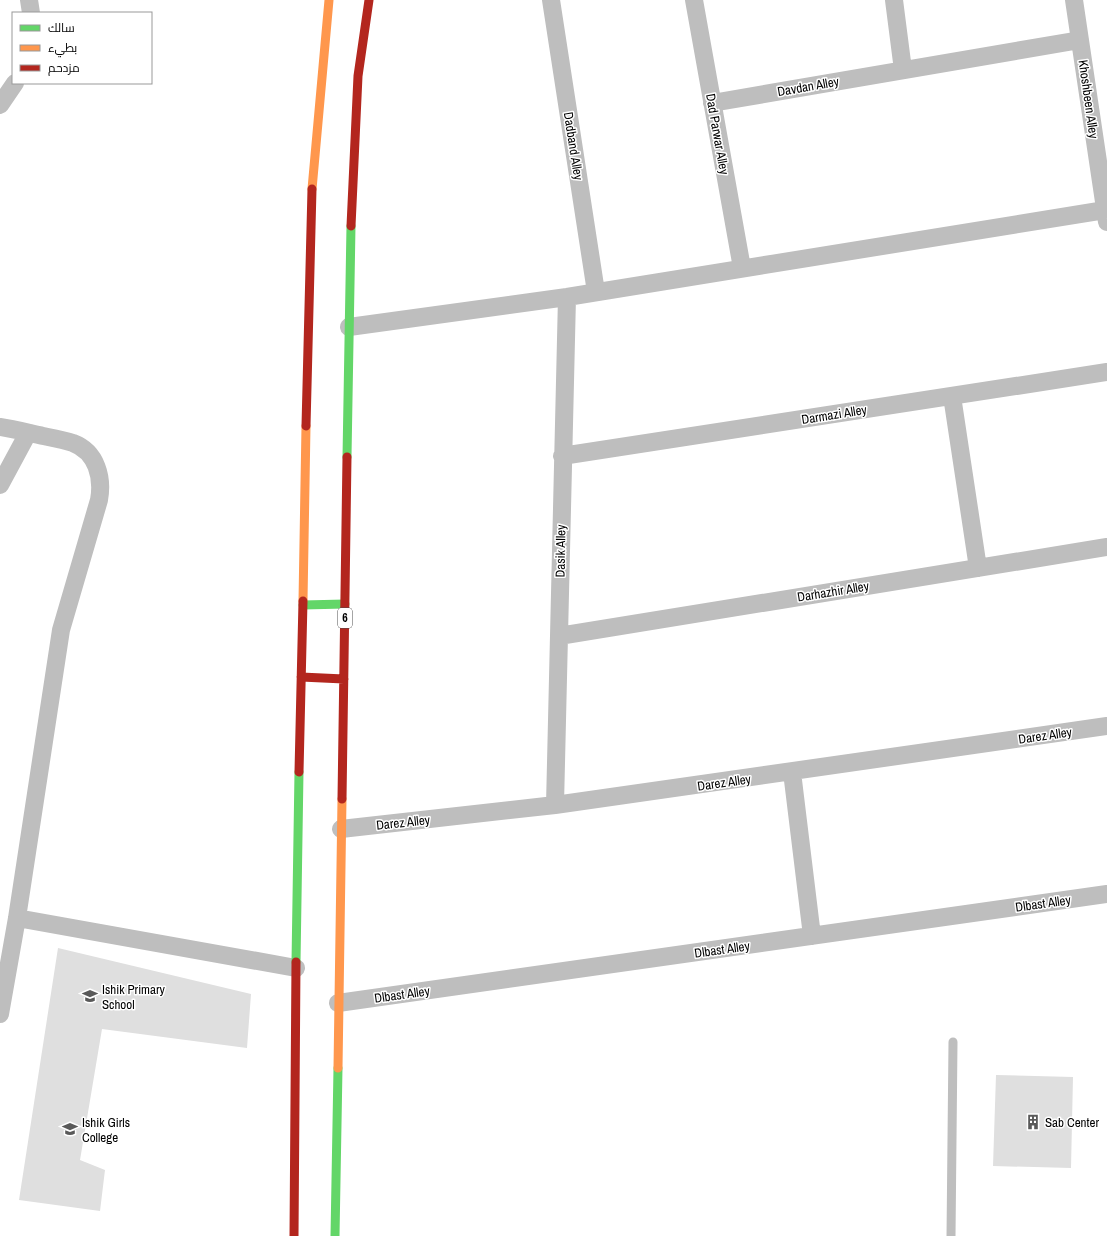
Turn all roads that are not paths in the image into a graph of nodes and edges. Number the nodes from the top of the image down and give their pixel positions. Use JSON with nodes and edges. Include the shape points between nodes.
{"nodes":[{"id":1,"x":29,"y":0,"type":"edge"},
{"id":2,"x":329,"y":0,"type":"edge"},
{"id":3,"x":368,"y":0,"type":"edge"},
{"id":4,"x":551,"y":0,"type":"edge"},
{"id":5,"x":694,"y":0,"type":"edge"},
{"id":6,"x":894,"y":0,"type":"edge"},
{"id":7,"x":1074,"y":0,"type":"edge"},
{"id":8,"x":32,"y":12,"type":"edge"},
{"id":9,"x":1080,"y":40,"type":"junction"},
{"id":10,"x":903,"y":70,"type":"junction"},
{"id":11,"x":14,"y":84,"type":"edge"},
{"id":12,"x":712,"y":103,"type":"junction"},
{"id":13,"x":0,"y":105,"type":"edge"},
{"id":14,"x":1106,"y":216,"type":"edge"},
{"id":15,"x":742,"y":268,"type":"junction"},
{"id":16,"x":596,"y":292,"type":"junction"},
{"id":17,"x":567,"y":297,"type":"junction"},
{"id":18,"x":349,"y":328,"type":"junction"},
{"id":19,"x":1107,"y":372,"type":"edge"},
{"id":20,"x":952,"y":396,"type":"junction"},
{"id":21,"x":0,"y":427,"type":"edge"},
{"id":22,"x":28,"y":433,"type":"junction"},
{"id":23,"x":562,"y":456,"type":"junction"},
{"id":24,"x":0,"y":485,"type":"edge"},
{"id":25,"x":1107,"y":547,"type":"edge"},
{"id":26,"x":978,"y":568,"type":"junction"},
{"id":27,"x":345,"y":604,"type":"junction"},
{"id":28,"x":303,"y":605,"type":"junction"},
{"id":29,"x":559,"y":636,"type":"junction"},
{"id":30,"x":301,"y":677,"type":"junction"},
{"id":31,"x":344,"y":679,"type":"junction"},
{"id":32,"x":1107,"y":726,"type":"edge"},
{"id":33,"x":792,"y":772,"type":"junction"},
{"id":34,"x":555,"y":805,"type":"junction"},
{"id":35,"x":341,"y":829,"type":"junction"},
{"id":36,"x":1107,"y":894,"type":"edge"},
{"id":37,"x":17,"y":918,"type":"junction"},
{"id":38,"x":812,"y":936,"type":"junction"},
{"id":39,"x":296,"y":968,"type":"junction"},
{"id":40,"x":338,"y":1003,"type":"junction"},
{"id":41,"x":0,"y":1014,"type":"edge"},
{"id":42,"x":953,"y":1042,"type":"dead end"},
{"id":43,"x":294,"y":1236,"type":"edge"},
{"id":44,"x":335,"y":1236,"type":"edge"},
{"id":45,"x":951,"y":1236,"type":"edge"}],
"edges":[{"from":1,"to":8,"type":"street"},
{"from":2,"to":28,"type":"main road","via":[[310,234]]},
{"from":3,"to":18,"type":"main road","number":"6","via":[[358,76]]},
{"from":4,"to":16,"type":"street","name":"Dadband Alley"},
{"from":5,"to":12,"type":"street","name":"Dad Parwar Alley"},
{"from":6,"to":10,"type":"street"},
{"from":7,"to":9,"type":"street","name":"Khoshbeen Alley"},
{"from":9,"to":10,"type":"street","name":"Davdan Alley"},
{"from":9,"to":14,"type":"street","name":"Khoshbeen Alley"},
{"from":10,"to":12,"type":"street","name":"Davdan Alley"},
{"from":11,"to":13,"type":"street"},
{"from":12,"to":15,"type":"street","name":"Dad Parwar Alley"},
{"from":14,"to":15,"type":"street"},
{"from":15,"to":16,"type":"street"},
{"from":16,"to":17,"type":"street"},
{"from":17,"to":18,"type":"street"},
{"from":17,"to":23,"type":"street","name":"Dasik Alley"},
{"from":18,"to":27,"type":"main road","number":"6"},
{"from":19,"to":20,"type":"street","name":"Darmazi Alley"},
{"from":20,"to":23,"type":"street","name":"Darmazi Alley"},
{"from":20,"to":26,"type":"street"},
{"from":21,"to":22,"type":"street"},
{"from":22,"to":24,"type":"street"},
{"from":22,"to":37,"type":"street","via":[[74,444],[86,451],[97,467],[102,487],[59,637]]},
{"from":23,"to":29,"type":"street","name":"Dasik Alley"},
{"from":25,"to":26,"type":"street","name":"Darhazhir Alley"},
{"from":26,"to":29,"type":"street","name":"Darhazhir Alley"},
{"from":27,"to":28,"type":"main road"},
{"from":27,"to":31,"type":"main road","number":"6"},
{"from":28,"to":30,"type":"main road"},
{"from":29,"to":34,"type":"street","name":"Dasik Alley"},
{"from":30,"to":31,"type":"main road"},
{"from":30,"to":39,"type":"main road"},
{"from":31,"to":35,"type":"main road","number":"6"},
{"from":32,"to":33,"type":"street","name":"Darez Alley"},
{"from":33,"to":34,"type":"street","name":"Darez Alley"},
{"from":33,"to":38,"type":"street"},
{"from":34,"to":35,"type":"street","name":"Darez Alley"},
{"from":35,"to":40,"type":"main road","number":"6"},
{"from":36,"to":38,"type":"street","name":"Dlbast Alley"},
{"from":37,"to":39,"type":"street"},
{"from":37,"to":41,"type":"street"},
{"from":38,"to":40,"type":"street","name":"Dlbast Alley"},
{"from":39,"to":43,"type":"main road"},
{"from":40,"to":44,"type":"main road","number":"6"},
{"from":42,"to":45,"type":"lane"}]}
